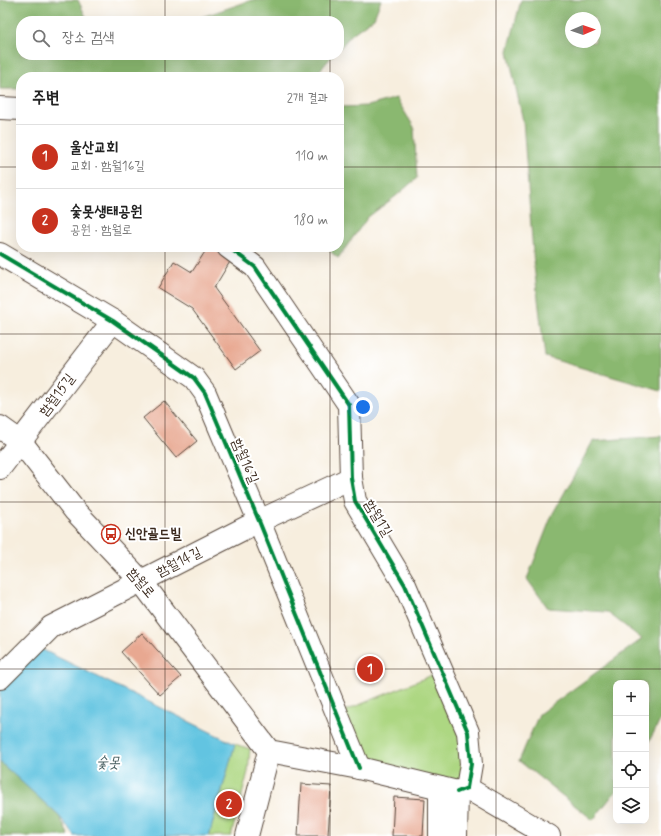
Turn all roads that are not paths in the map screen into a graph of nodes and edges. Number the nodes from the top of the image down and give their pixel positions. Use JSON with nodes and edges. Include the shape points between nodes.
{"nodes":[{"id":1,"x":0,"y":108,"type":"edge"},
{"id":2,"x":16,"y":109,"type":"edge"},
{"id":3,"x":235,"y":252,"type":"edge"},
{"id":4,"x":0,"y":254,"type":"edge"},
{"id":5,"x":113,"y":321,"type":"junction"},
{"id":6,"x":0,"y":427,"type":"edge"},
{"id":7,"x":21,"y":442,"type":"junction"},
{"id":8,"x":0,"y":468,"type":"edge"},
{"id":9,"x":352,"y":478,"type":"junction"},
{"id":10,"x":259,"y":521,"type":"junction"},
{"id":11,"x":141,"y":581,"type":"junction"},
{"id":12,"x":0,"y":678,"type":"edge"},
{"id":13,"x":269,"y":751,"type":"junction"},
{"id":14,"x":359,"y":768,"type":"junction"},
{"id":15,"x":455,"y":789,"type":"junction"},
{"id":16,"x":248,"y":836,"type":"edge"},
{"id":17,"x":440,"y":836,"type":"edge"},
{"id":18,"x":456,"y":836,"type":"edge"},
{"id":19,"x":548,"y":836,"type":"edge"}],
"edges":[{"from":1,"to":2,"type":"street"},
{"from":3,"to":9,"type":"street","name":"함월1길","via":[[255,267],[349,405]]},
{"from":4,"to":5,"type":"street","name":"함월16길"},
{"from":5,"to":7,"type":"street","name":"함월15길"},
{"from":5,"to":10,"type":"street","name":"함월16길","via":[[194,378],[205,393]]},
{"from":6,"to":7,"type":"street","name":"함월로"},
{"from":7,"to":8,"type":"street","name":"함월15길"},
{"from":7,"to":11,"type":"street","name":"함월로","via":[[76,511]]},
{"from":9,"to":10,"type":"street","name":"함월14길"},
{"from":9,"to":15,"type":"street","name":"함월1길","via":[[355,501],[405,585],[468,732],[471,764]]},
{"from":10,"to":11,"type":"street","name":"함월14길"},
{"from":10,"to":14,"type":"street","name":"함월16길"},
{"from":11,"to":12,"type":"street","name":"함월14길","via":[[51,627]]},
{"from":11,"to":13,"type":"street","name":"함월로"},
{"from":13,"to":14,"type":"street"},
{"from":13,"to":16,"type":"street"},
{"from":14,"to":15,"type":"street"},
{"from":15,"to":17,"type":"street"},
{"from":15,"to":18,"type":"street","name":"함월1길"},
{"from":15,"to":19,"type":"street"}]}
